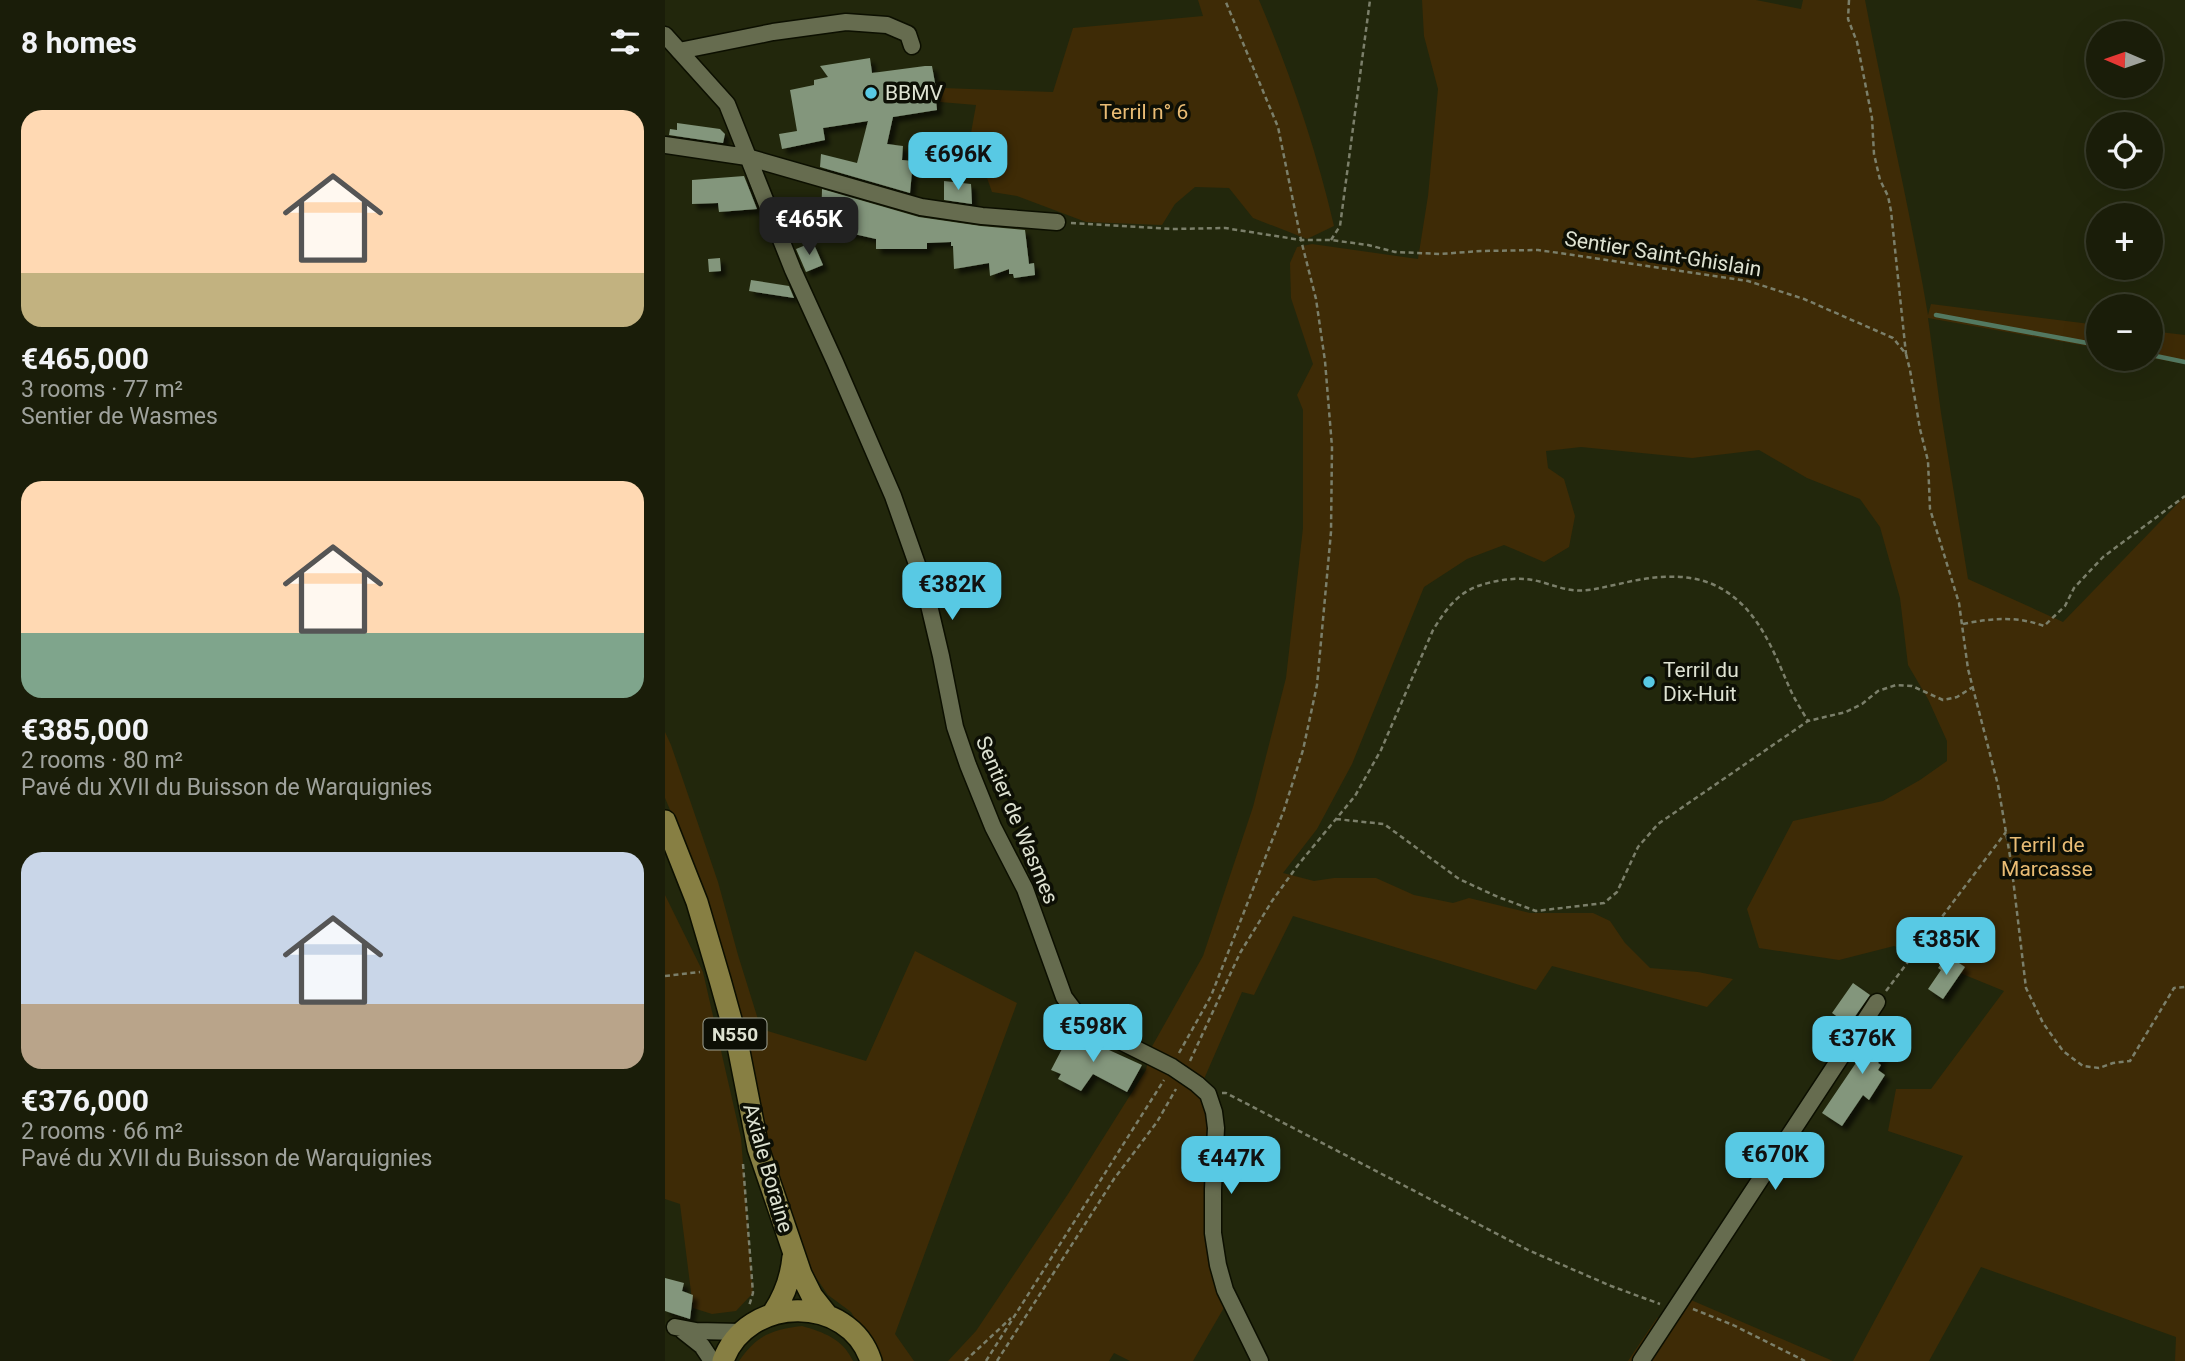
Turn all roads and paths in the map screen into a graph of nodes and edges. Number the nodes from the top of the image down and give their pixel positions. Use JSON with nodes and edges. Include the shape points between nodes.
{"nodes":[{"id":1,"x":1225,"y":0,"type":"edge"},
{"id":2,"x":1370,"y":0,"type":"edge"},
{"id":3,"x":1849,"y":0,"type":"edge"},
{"id":4,"x":665,"y":35,"type":"edge"},
{"id":5,"x":912,"y":46,"type":"dead end"},
{"id":6,"x":680,"y":51,"type":"junction"},
{"id":7,"x":665,"y":145,"type":"edge"},
{"id":8,"x":747,"y":157,"type":"junction"},
{"id":9,"x":1057,"y":222,"type":"joint"},
{"id":10,"x":1301,"y":240,"type":"junction"},
{"id":11,"x":1331,"y":240,"type":"junction"},
{"id":12,"x":1906,"y":354,"type":"junction"},
{"id":13,"x":2185,"y":496,"type":"edge"},
{"id":14,"x":1963,"y":624,"type":"junction"},
{"id":15,"x":1973,"y":687,"type":"junction"},
{"id":16,"x":1808,"y":722,"type":"junction"},
{"id":17,"x":1336,"y":819,"type":"junction"},
{"id":18,"x":665,"y":821,"type":"edge"},
{"id":19,"x":2005,"y":832,"type":"junction"},
{"id":20,"x":703,"y":972,"type":"dead end"},
{"id":21,"x":665,"y":976,"type":"edge"},
{"id":22,"x":2185,"y":987,"type":"edge"},
{"id":23,"x":1877,"y":1002,"type":"joint"},
{"id":24,"x":1178,"y":1071,"type":"junction"},
{"id":25,"x":1208,"y":1094,"type":"junction"},
{"id":26,"x":743,"y":1164,"type":"dead end"},
{"id":27,"x":793,"y":1251,"type":"junction"},
{"id":28,"x":1680,"y":1303,"type":"junction"},
{"id":29,"x":773,"y":1313,"type":"junction"},
{"id":30,"x":827,"y":1315,"type":"junction"},
{"id":31,"x":1014,"y":1316,"type":"junction"},
{"id":32,"x":670,"y":1325,"type":"edge"},
{"id":33,"x":741,"y":1332,"type":"junction"},
{"id":34,"x":872,"y":1359,"type":"edge"},
{"id":35,"x":712,"y":1361,"type":"edge"},
{"id":36,"x":723,"y":1361,"type":"edge"},
{"id":37,"x":965,"y":1361,"type":"edge"},
{"id":38,"x":986,"y":1361,"type":"edge"},
{"id":39,"x":997,"y":1361,"type":"edge"},
{"id":40,"x":1260,"y":1361,"type":"edge"},
{"id":41,"x":1641,"y":1361,"type":"edge"},
{"id":42,"x":1805,"y":1361,"type":"edge"}],
"edges":[{"from":1,"to":10,"type":"path","via":[[1277,127]]},
{"from":2,"to":11,"type":"path","via":[[1340,226]]},
{"from":3,"to":12,"type":"path","via":[[1848,19],[1872,118],[1874,154],[1891,211]]},
{"from":4,"to":6,"type":"street","name":"Sentier de Wasmes"},
{"from":5,"to":6,"type":"street","via":[[908,34],[887,25],[846,22]]},
{"from":6,"to":8,"type":"street","name":"Sentier de Wasmes","via":[[727,104]]},
{"from":7,"to":8,"type":"street"},
{"from":8,"to":9,"type":"street","via":[[921,207]]},
{"from":8,"to":24,"type":"street","name":"Sentier de Wasmes","via":[[893,496],[923,584],[955,727],[1064,997],[1076,1013],[1102,1032]]},
{"from":9,"to":10,"type":"path","name":"Sentier Saint-Ghislain","via":[[1224,228]]},
{"from":10,"to":11,"type":"path","name":"Sentier Saint-Ghislain"},
{"from":10,"to":24,"type":"path","via":[[1316,299],[1332,447],[1331,532],[1317,685],[1284,810]]},
{"from":11,"to":12,"type":"path","name":"Sentier Saint-Ghislain","via":[[1395,252],[1538,250],[1748,281],[1804,299],[1893,338]]},
{"from":12,"to":14,"type":"path","via":[[1929,461],[1930,509]]},
{"from":13,"to":14,"type":"path","via":[[2103,557],[2045,626],[2009,618]]},
{"from":14,"to":15,"type":"path"},
{"from":15,"to":16,"type":"path","via":[[1943,700],[1912,686],[1896,685],[1846,712]]},
{"from":15,"to":19,"type":"path"},
{"from":16,"to":17,"type":"path","via":[[1658,824],[1638,847],[1617,892],[1604,903],[1536,911],[1459,879],[1384,824]]},
{"from":16,"to":17,"type":"path","via":[[1755,619],[1731,595],[1706,582],[1675,575],[1572,590],[1525,579],[1500,580],[1459,596],[1444,612],[1381,750]]},
{"from":17,"to":24,"type":"path","via":[[1272,901],[1240,953],[1193,1052]]},
{"from":18,"to":27,"type":"main road","name":"Axiale Boraine","number":"N550","via":[[697,902],[737,1041],[758,1148]]},
{"from":19,"to":22,"type":"path","via":[[2026,988],[2063,1051],[2083,1066],[2099,1068],[2130,1061],[2174,988]]},
{"from":19,"to":23,"type":"path"},
{"from":20,"to":21,"type":"path"},
{"from":23,"to":28,"type":"street"},
{"from":24,"to":25,"type":"street","name":"Sentier de Wasmes"},
{"from":24,"to":31,"type":"path"},
{"from":24,"to":39,"type":"path","via":[[1157,1122],[1114,1179]]},
{"from":25,"to":28,"type":"path","via":[[1226,1093],[1528,1250],[1643,1299],[1664,1305]]},
{"from":25,"to":40,"type":"street","via":[[1216,1128],[1213,1233],[1218,1265],[1225,1290]]},
{"from":26,"to":33,"type":"path","via":[[753,1293]]},
{"from":27,"to":29,"type":"main road","name":"Axiale Boraine","number":"N550","via":[[792,1273]]},
{"from":27,"to":30,"type":"main road","via":[[812,1296]]},
{"from":28,"to":41,"type":"street"},
{"from":28,"to":42,"type":"path"},
{"from":29,"to":30,"type":"main road","via":[[791,1310]]},
{"from":29,"to":33,"type":"main road"},
{"from":30,"to":34,"type":"main road","via":[[859,1339]]},
{"from":31,"to":37,"type":"path"},
{"from":31,"to":38,"type":"path"},
{"from":32,"to":33,"type":"street"},
{"from":32,"to":35,"type":"street","via":[[690,1334]]},
{"from":33,"to":36,"type":"main road"}]}
